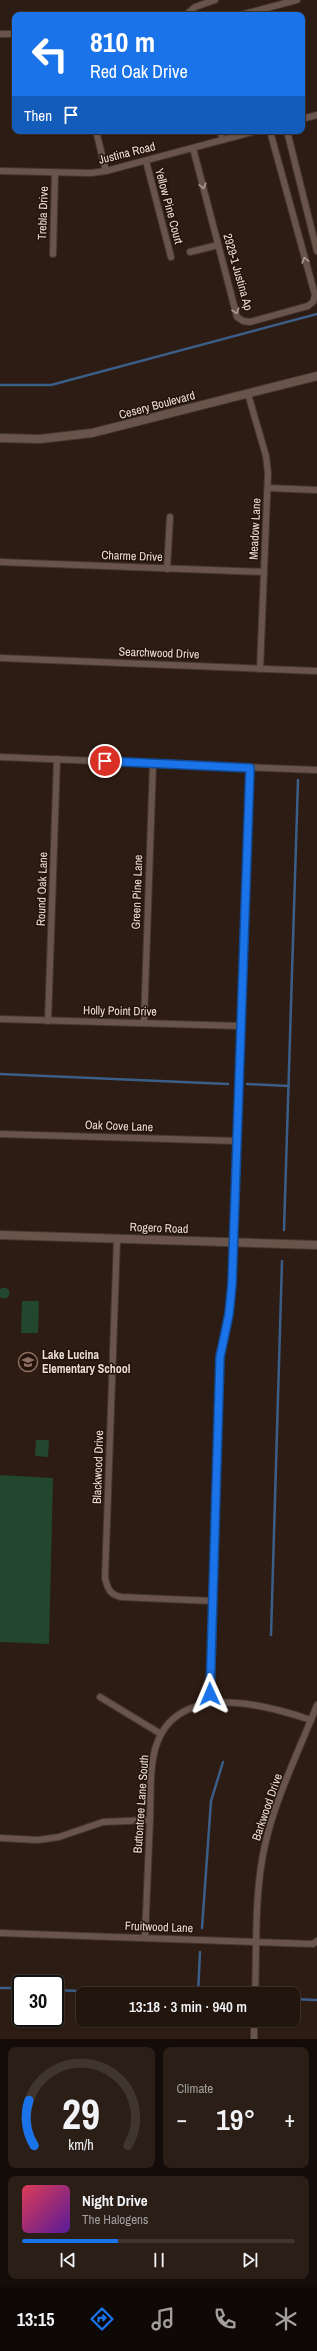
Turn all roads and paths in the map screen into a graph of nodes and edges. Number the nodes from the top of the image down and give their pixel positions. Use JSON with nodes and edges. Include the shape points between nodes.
{"nodes":[{"id":1,"x":215,"y":0,"type":"edge"},
{"id":2,"x":297,"y":0,"type":"edge"},
{"id":3,"x":189,"y":12,"type":"edge"},
{"id":4,"x":251,"y":12,"type":"edge"},
{"id":5,"x":0,"y":34,"type":"edge"},
{"id":6,"x":12,"y":34,"type":"edge"},
{"id":7,"x":317,"y":115,"type":"edge"},
{"id":8,"x":305,"y":118,"type":"edge"},
{"id":9,"x":97,"y":134,"type":"edge"},
{"id":10,"x":221,"y":134,"type":"edge"},
{"id":11,"x":245,"y":134,"type":"edge"},
{"id":12,"x":271,"y":134,"type":"edge"},
{"id":13,"x":288,"y":134,"type":"edge"},
{"id":14,"x":223,"y":140,"type":"junction"},
{"id":15,"x":193,"y":148,"type":"junction"},
{"id":16,"x":146,"y":161,"type":"junction"},
{"id":17,"x":106,"y":171,"type":"junction"},
{"id":18,"x":0,"y":172,"type":"edge"},
{"id":19,"x":55,"y":173,"type":"junction"},
{"id":20,"x":218,"y":245,"type":"junction"},
{"id":21,"x":317,"y":251,"type":"edge"},
{"id":22,"x":190,"y":252,"type":"dead end"},
{"id":23,"x":53,"y":254,"type":"dead end"},
{"id":24,"x":171,"y":257,"type":"dead end"},
{"id":25,"x":317,"y":376,"type":"edge"},
{"id":26,"x":248,"y":394,"type":"junction"},
{"id":27,"x":0,"y":438,"type":"edge"},
{"id":28,"x":268,"y":488,"type":"junction"},
{"id":29,"x":317,"y":490,"type":"edge"},
{"id":30,"x":170,"y":517,"type":"dead end"},
{"id":31,"x":0,"y":562,"type":"edge"},
{"id":32,"x":167,"y":569,"type":"junction"},
{"id":33,"x":264,"y":572,"type":"junction"},
{"id":34,"x":0,"y":658,"type":"edge"},
{"id":35,"x":260,"y":669,"type":"junction"},
{"id":36,"x":317,"y":671,"type":"edge"},
{"id":37,"x":0,"y":757,"type":"edge"},
{"id":38,"x":57,"y":759,"type":"junction"},
{"id":39,"x":153,"y":762,"type":"junction"},
{"id":40,"x":250,"y":768,"type":"junction"},
{"id":41,"x":317,"y":770,"type":"edge"},
{"id":42,"x":0,"y":1019,"type":"edge"},
{"id":43,"x":48,"y":1021,"type":"junction"},
{"id":44,"x":144,"y":1022,"type":"junction"},
{"id":45,"x":240,"y":1026,"type":"junction"},
{"id":46,"x":0,"y":1134,"type":"edge"},
{"id":47,"x":237,"y":1141,"type":"junction"},
{"id":48,"x":0,"y":1235,"type":"edge"},
{"id":49,"x":116,"y":1239,"type":"junction"},
{"id":50,"x":234,"y":1242,"type":"junction"},
{"id":51,"x":317,"y":1245,"type":"edge"},
{"id":52,"x":212,"y":1601,"type":"junction"},
{"id":53,"x":100,"y":1697,"type":"dead end"},
{"id":54,"x":211,"y":1703,"type":"junction"},
{"id":55,"x":317,"y":1704,"type":"edge"},
{"id":56,"x":311,"y":1720,"type":"junction"},
{"id":57,"x":161,"y":1734,"type":"junction"},
{"id":58,"x":150,"y":1820,"type":"junction"},
{"id":59,"x":0,"y":1838,"type":"edge"},
{"id":60,"x":0,"y":1933,"type":"edge"},
{"id":61,"x":145,"y":1937,"type":"junction"},
{"id":62,"x":317,"y":1941,"type":"edge"},
{"id":63,"x":257,"y":1942,"type":"junction"},
{"id":64,"x":255,"y":1987,"type":"edge"},
{"id":65,"x":254,"y":2027,"type":"edge"},
{"id":66,"x":254,"y":2039,"type":"edge"}],
"edges":[{"from":1,"to":3,"type":"street","via":[[195,7]]},
{"from":2,"to":4,"type":"street"},
{"from":5,"to":6,"type":"street"},
{"from":7,"to":8,"type":"street"},
{"from":9,"to":17,"type":"street"},
{"from":10,"to":14,"type":"street"},
{"from":11,"to":14,"type":"street","name":"Justina Road"},
{"from":20,"to":12,"type":"street","name":"2929-1 Justina Ap","one_way":true,"via":[[237,317],[243,321],[250,322],[308,306],[313,302],[315,295]]},
{"from":13,"to":21,"type":"street"},
{"from":14,"to":15,"type":"street","name":"Justina Road"},
{"from":15,"to":16,"type":"street","name":"Justina Road"},
{"from":15,"to":20,"type":"street","name":"2929-1 Justina Ap","one_way":true},
{"from":16,"to":17,"type":"street","name":"Justina Road"},
{"from":16,"to":24,"type":"street","name":"Yellow Pine Court"},
{"from":17,"to":19,"type":"street","name":"Justina Road"},
{"from":18,"to":19,"type":"street","name":"Justina Road"},
{"from":19,"to":23,"type":"street","name":"Trebla Drive"},
{"from":20,"to":22,"type":"street"},
{"from":25,"to":26,"type":"main road","name":"Cesery Boulevard"},
{"from":26,"to":27,"type":"main road","name":"Cesery Boulevard","via":[[92,434],[40,439]]},
{"from":26,"to":28,"type":"street","name":"Meadow Lane","via":[[266,456]]},
{"from":28,"to":29,"type":"street"},
{"from":28,"to":33,"type":"street","name":"Meadow Lane"},
{"from":30,"to":32,"type":"street"},
{"from":31,"to":32,"type":"street","name":"Charme Drive"},
{"from":32,"to":33,"type":"street","name":"Charme Drive"},
{"from":33,"to":35,"type":"street","name":"Meadow Lane"},
{"from":34,"to":35,"type":"street","name":"Searchwood Drive"},
{"from":35,"to":36,"type":"street","name":"Searchwood Drive"},
{"from":37,"to":38,"type":"street"},
{"from":38,"to":39,"type":"street"},
{"from":38,"to":43,"type":"street","name":"Round Oak Lane"},
{"from":39,"to":40,"type":"street"},
{"from":39,"to":44,"type":"street","name":"Green Pine Lane"},
{"from":40,"to":41,"type":"street"},
{"from":40,"to":45,"type":"street"},
{"from":42,"to":43,"type":"street","name":"Holly Point Drive"},
{"from":43,"to":44,"type":"street","name":"Holly Point Drive"},
{"from":44,"to":45,"type":"street","name":"Holly Point Drive"},
{"from":45,"to":47,"type":"street"},
{"from":46,"to":47,"type":"street","name":"Oak Cove Lane"},
{"from":47,"to":50,"type":"street"},
{"from":48,"to":49,"type":"main road","name":"Rogero Road"},
{"from":49,"to":50,"type":"main road","name":"Rogero Road"},
{"from":49,"to":52,"type":"street","name":"Blackwood Drive","via":[[105,1578],[112,1595],[121,1597]]},
{"from":50,"to":51,"type":"main road","name":"Rogero Road"},
{"from":50,"to":52,"type":"street","via":[[229,1314],[220,1357]]},
{"from":52,"to":54,"type":"street"},
{"from":53,"to":57,"type":"street"},
{"from":54,"to":56,"type":"street","via":[[260,1705]]},
{"from":54,"to":57,"type":"street","name":"Buttontree Lane South","via":[[200,1705],[181,1715]]},
{"from":55,"to":56,"type":"street","name":"Barkwood Drive"},
{"from":56,"to":63,"type":"street","name":"Barkwood Drive","via":[[274,1814],[265,1846],[259,1878]]},
{"from":57,"to":58,"type":"street","name":"Buttontree Lane South","via":[[152,1762]]},
{"from":58,"to":59,"type":"street","via":[[103,1822],[58,1837],[38,1840]]},
{"from":58,"to":61,"type":"street","name":"Buttontree Lane South"},
{"from":60,"to":61,"type":"street","name":"Fruitwood Lane"},
{"from":61,"to":63,"type":"street","name":"Fruitwood Lane"},
{"from":62,"to":63,"type":"street","name":"Fruitwood Lane","via":[[312,1944]]},
{"from":63,"to":64,"type":"street","name":"Barkwood Drive"},
{"from":65,"to":66,"type":"street"}]}
